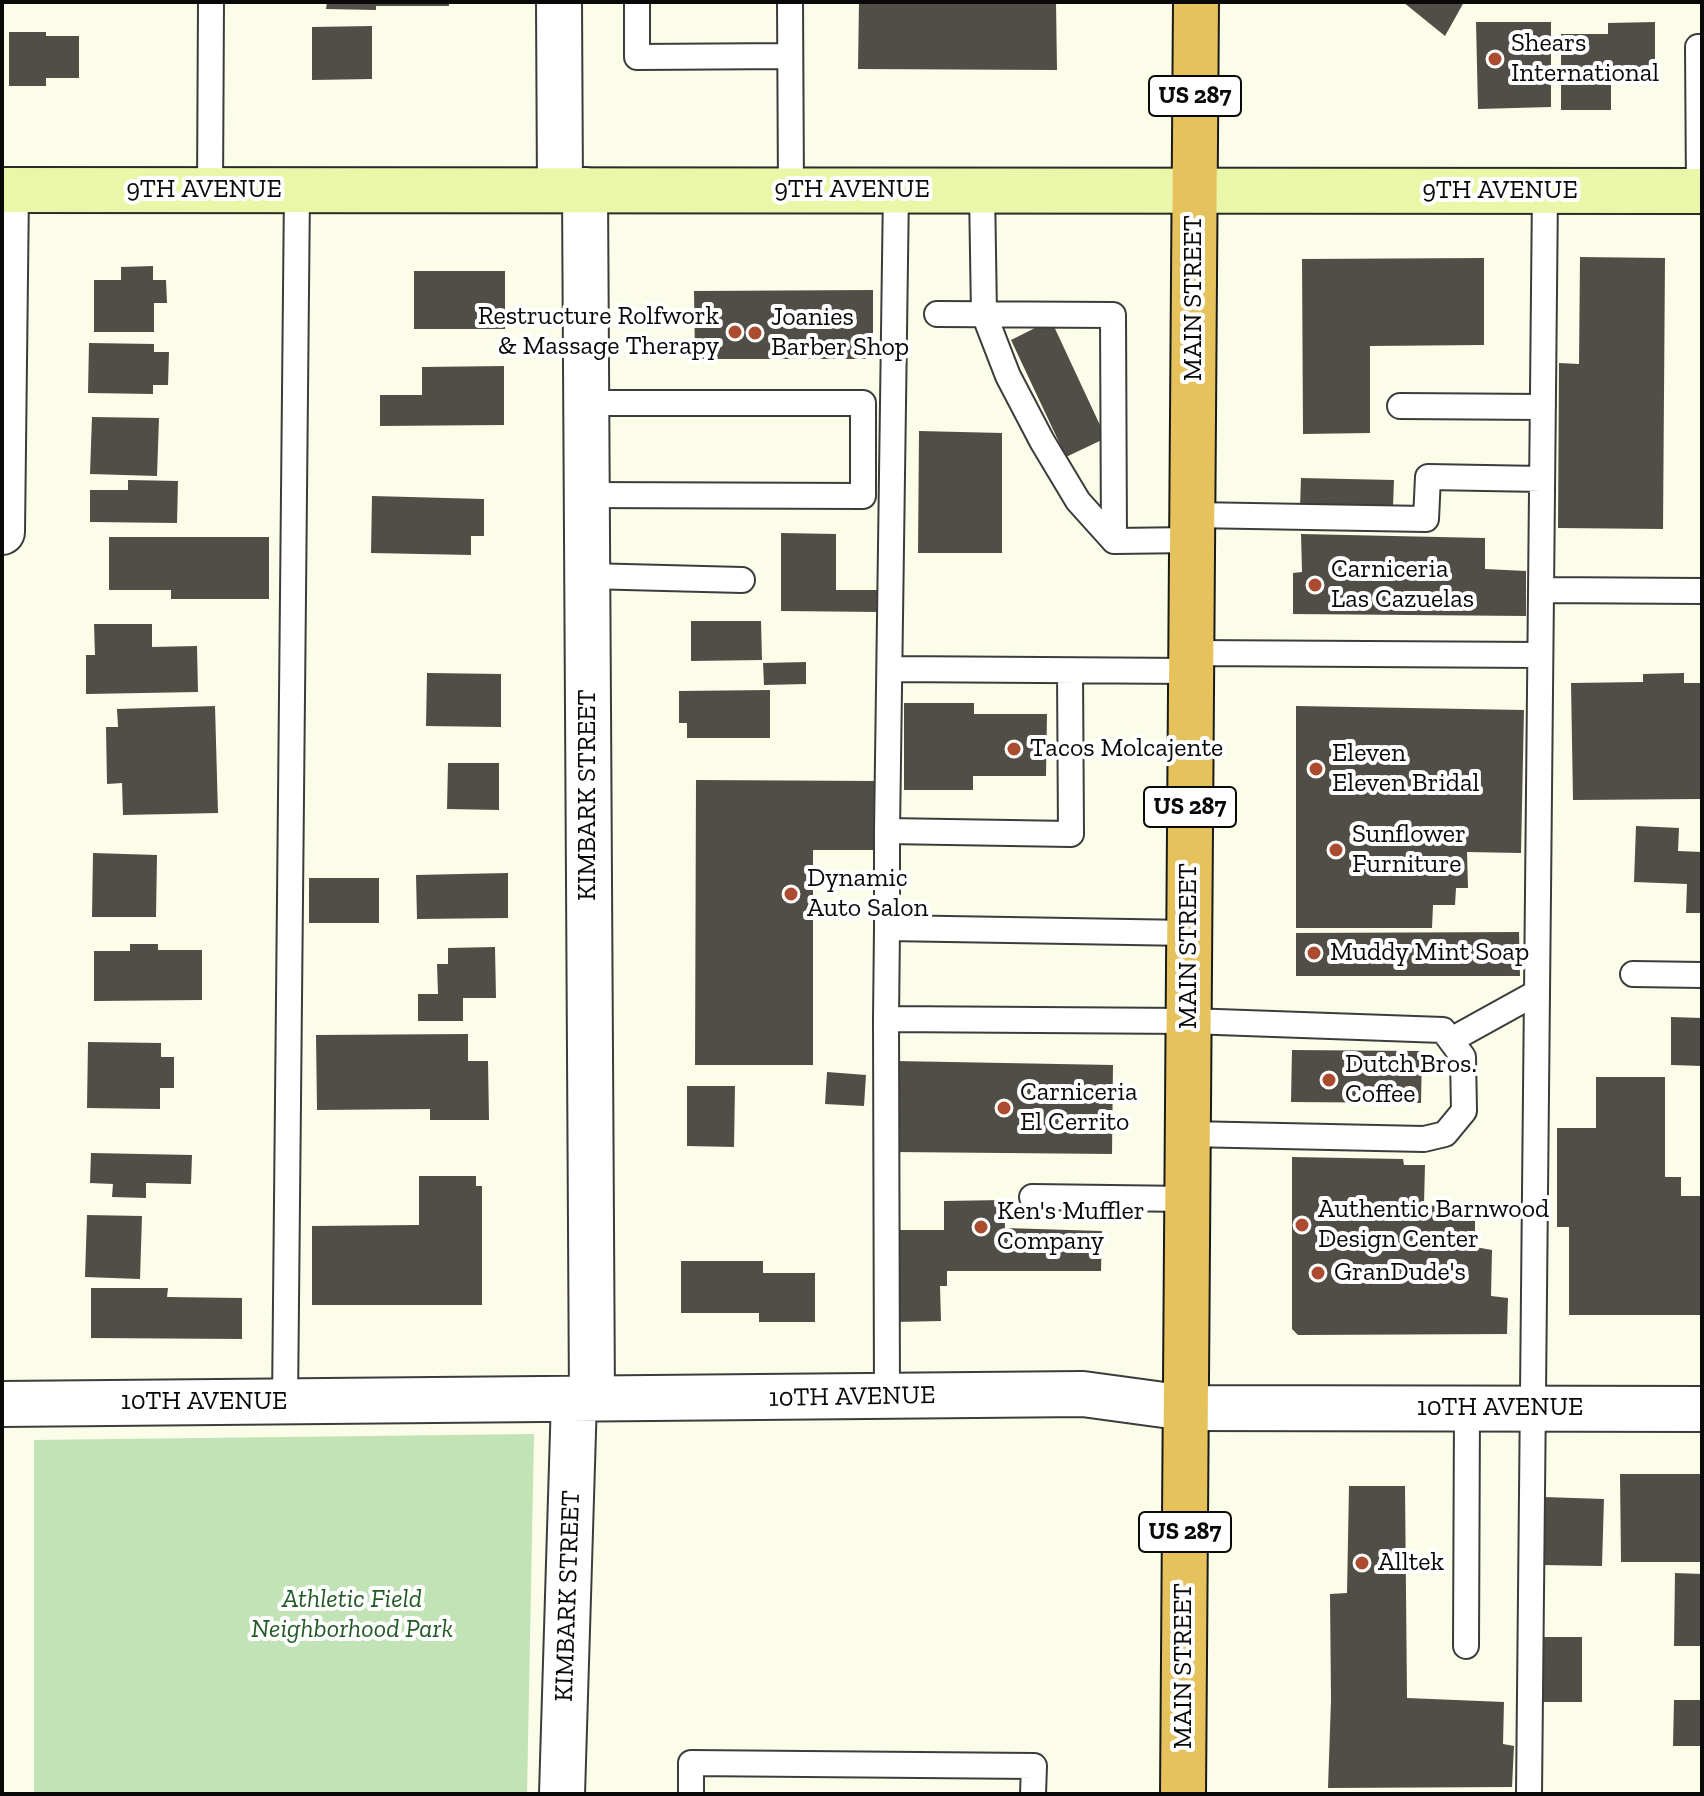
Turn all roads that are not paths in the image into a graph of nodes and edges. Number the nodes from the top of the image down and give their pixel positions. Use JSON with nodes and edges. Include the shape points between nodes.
{"nodes":[{"id":1,"x":211,"y":2,"type":"edge"},
{"id":2,"x":559,"y":2,"type":"edge"},
{"id":3,"x":637,"y":2,"type":"edge"},
{"id":4,"x":790,"y":2,"type":"edge"},
{"id":5,"x":1196,"y":2,"type":"edge"},
{"id":6,"x":1702,"y":47,"type":"edge"},
{"id":7,"x":790,"y":56,"type":"junction"},
{"id":8,"x":4,"y":190,"type":"edge"},
{"id":9,"x":210,"y":190,"type":"junction"},
{"id":10,"x":297,"y":190,"type":"junction"},
{"id":11,"x":572,"y":190,"type":"junction"},
{"id":12,"x":791,"y":190,"type":"junction"},
{"id":13,"x":896,"y":190,"type":"junction"},
{"id":14,"x":982,"y":190,"type":"junction"},
{"id":15,"x":1195,"y":190,"type":"junction"},
{"id":16,"x":1545,"y":191,"type":"junction"},
{"id":17,"x":1700,"y":191,"type":"edge"},
{"id":18,"x":937,"y":314,"type":"dead end"},
{"id":19,"x":984,"y":314,"type":"junction"},
{"id":20,"x":587,"y":403,"type":"junction"},
{"id":21,"x":1400,"y":406,"type":"dead end"},
{"id":22,"x":1543,"y":407,"type":"junction"},
{"id":23,"x":1542,"y":479,"type":"junction"},
{"id":24,"x":586,"y":495,"type":"junction"},
{"id":25,"x":1192,"y":528,"type":"junction"},
{"id":26,"x":2,"y":532,"type":"edge"},
{"id":27,"x":1114,"y":541,"type":"junction"},
{"id":28,"x":587,"y":576,"type":"junction"},
{"id":29,"x":742,"y":580,"type":"dead end"},
{"id":30,"x":1541,"y":590,"type":"junction"},
{"id":31,"x":1702,"y":591,"type":"edge"},
{"id":32,"x":1540,"y":655,"type":"junction"},
{"id":33,"x":1191,"y":662,"type":"junction"},
{"id":34,"x":890,"y":669,"type":"junction"},
{"id":35,"x":1070,"y":671,"type":"junction"},
{"id":36,"x":887,"y":831,"type":"junction"},
{"id":37,"x":887,"y":928,"type":"junction"},
{"id":38,"x":1190,"y":933,"type":"junction"},
{"id":39,"x":1633,"y":974,"type":"dead end"},
{"id":40,"x":1702,"y":975,"type":"edge"},
{"id":41,"x":1536,"y":993,"type":"junction"},
{"id":42,"x":886,"y":1019,"type":"junction"},
{"id":43,"x":1189,"y":1021,"type":"junction"},
{"id":44,"x":1451,"y":1040,"type":"junction"},
{"id":45,"x":1188,"y":1134,"type":"junction"},
{"id":46,"x":1032,"y":1197,"type":"dead end"},
{"id":47,"x":1188,"y":1199,"type":"junction"},
{"id":48,"x":887,"y":1396,"type":"junction"},
{"id":49,"x":583,"y":1399,"type":"junction"},
{"id":50,"x":285,"y":1402,"type":"junction"},
{"id":51,"x":2,"y":1404,"type":"edge"},
{"id":52,"x":1186,"y":1408,"type":"junction"},
{"id":53,"x":1467,"y":1408,"type":"junction"},
{"id":54,"x":1531,"y":1408,"type":"junction"},
{"id":55,"x":1702,"y":1409,"type":"edge"},
{"id":56,"x":1466,"y":1646,"type":"dead end"},
{"id":57,"x":562,"y":1794,"type":"edge"},
{"id":58,"x":691,"y":1794,"type":"edge"},
{"id":59,"x":1033,"y":1794,"type":"edge"},
{"id":60,"x":1183,"y":1794,"type":"edge"},
{"id":61,"x":1529,"y":1794,"type":"edge"}],
"edges":[{"from":1,"to":9,"type":"lane"},
{"from":2,"to":11,"type":"street","name":"KIMBARK STREET"},
{"from":3,"to":7,"type":"lane","via":[[637,57]]},
{"from":4,"to":7,"type":"lane"},
{"from":5,"to":15,"type":"highway","name":"MAIN STREET","number":"US 287"},
{"from":6,"to":17,"type":"lane"},
{"from":7,"to":12,"type":"lane"},
{"from":8,"to":9,"type":"main road","name":"9TH AVENUE"},
{"from":8,"to":26,"type":"street"},
{"from":9,"to":10,"type":"main road","name":"9TH AVENUE"},
{"from":10,"to":11,"type":"main road","name":"9TH AVENUE"},
{"from":10,"to":50,"type":"lane"},
{"from":11,"to":12,"type":"main road","name":"9TH AVENUE"},
{"from":11,"to":20,"type":"street","name":"KIMBARK STREET"},
{"from":12,"to":13,"type":"main road","name":"9TH AVENUE"},
{"from":13,"to":14,"type":"main road","name":"9TH AVENUE"},
{"from":13,"to":34,"type":"lane"},
{"from":14,"to":15,"type":"main road","name":"9TH AVENUE"},
{"from":14,"to":19,"type":"lane"},
{"from":15,"to":16,"type":"main road","name":"9TH AVENUE"},
{"from":15,"to":25,"type":"highway","name":"MAIN STREET","number":"US 287"},
{"from":16,"to":17,"type":"main road","name":"9TH AVENUE"},
{"from":16,"to":22,"type":"lane"},
{"from":18,"to":19,"type":"lane"},
{"from":19,"to":27,"type":"lane","via":[[1042,441],[1078,501]]},
{"from":19,"to":27,"type":"lane","via":[[1113,315]]},
{"from":20,"to":24,"type":"street","name":"KIMBARK STREET"},
{"from":20,"to":24,"type":"lane","via":[[863,403],[863,496]]},
{"from":21,"to":22,"type":"lane"},
{"from":22,"to":23,"type":"lane"},
{"from":23,"to":25,"type":"lane","via":[[1428,477],[1426,519]]},
{"from":23,"to":30,"type":"lane"},
{"from":24,"to":28,"type":"street","name":"KIMBARK STREET"},
{"from":25,"to":27,"type":"lane"},
{"from":25,"to":33,"type":"highway","name":"MAIN STREET","number":"US 287"},
{"from":28,"to":29,"type":"lane"},
{"from":28,"to":49,"type":"street","name":"KIMBARK STREET"},
{"from":30,"to":31,"type":"lane"},
{"from":30,"to":32,"type":"lane"},
{"from":32,"to":33,"type":"lane"},
{"from":32,"to":41,"type":"lane"},
{"from":33,"to":35,"type":"lane"},
{"from":33,"to":38,"type":"highway","name":"MAIN STREET","number":"US 287"},
{"from":34,"to":35,"type":"lane"},
{"from":34,"to":36,"type":"lane"},
{"from":35,"to":36,"type":"lane","via":[[1071,834]]},
{"from":36,"to":37,"type":"lane"},
{"from":37,"to":38,"type":"lane"},
{"from":37,"to":42,"type":"lane"},
{"from":38,"to":43,"type":"highway","name":"MAIN STREET","number":"US 287"},
{"from":39,"to":40,"type":"lane"},
{"from":41,"to":44,"type":"lane"},
{"from":41,"to":54,"type":"lane"},
{"from":42,"to":43,"type":"lane"},
{"from":42,"to":48,"type":"lane"},
{"from":43,"to":44,"type":"lane","via":[[1443,1030]]},
{"from":43,"to":45,"type":"highway","name":"MAIN STREET","number":"US 287"},
{"from":44,"to":45,"type":"lane","via":[[1463,1057],[1464,1111],[1445,1134],[1424,1139]]},
{"from":45,"to":47,"type":"highway","name":"MAIN STREET","number":"US 287"},
{"from":46,"to":47,"type":"lane"},
{"from":47,"to":52,"type":"highway","name":"MAIN STREET","number":"US 287"},
{"from":48,"to":49,"type":"street","name":"10TH AVENUE"},
{"from":48,"to":52,"type":"street","name":"10TH AVENUE","via":[[1083,1394]]},
{"from":49,"to":50,"type":"street","name":"10TH AVENUE"},
{"from":49,"to":57,"type":"street","name":"KIMBARK STREET"},
{"from":50,"to":51,"type":"street","name":"10TH AVENUE"},
{"from":52,"to":53,"type":"street","name":"10TH AVENUE"},
{"from":52,"to":60,"type":"highway","name":"MAIN STREET","number":"US 287"},
{"from":53,"to":54,"type":"street","name":"10TH AVENUE"},
{"from":53,"to":56,"type":"lane"},
{"from":54,"to":55,"type":"street","name":"10TH AVENUE"},
{"from":54,"to":61,"type":"lane"},
{"from":58,"to":59,"type":"lane","via":[[691,1763],[1034,1766]]}]}
